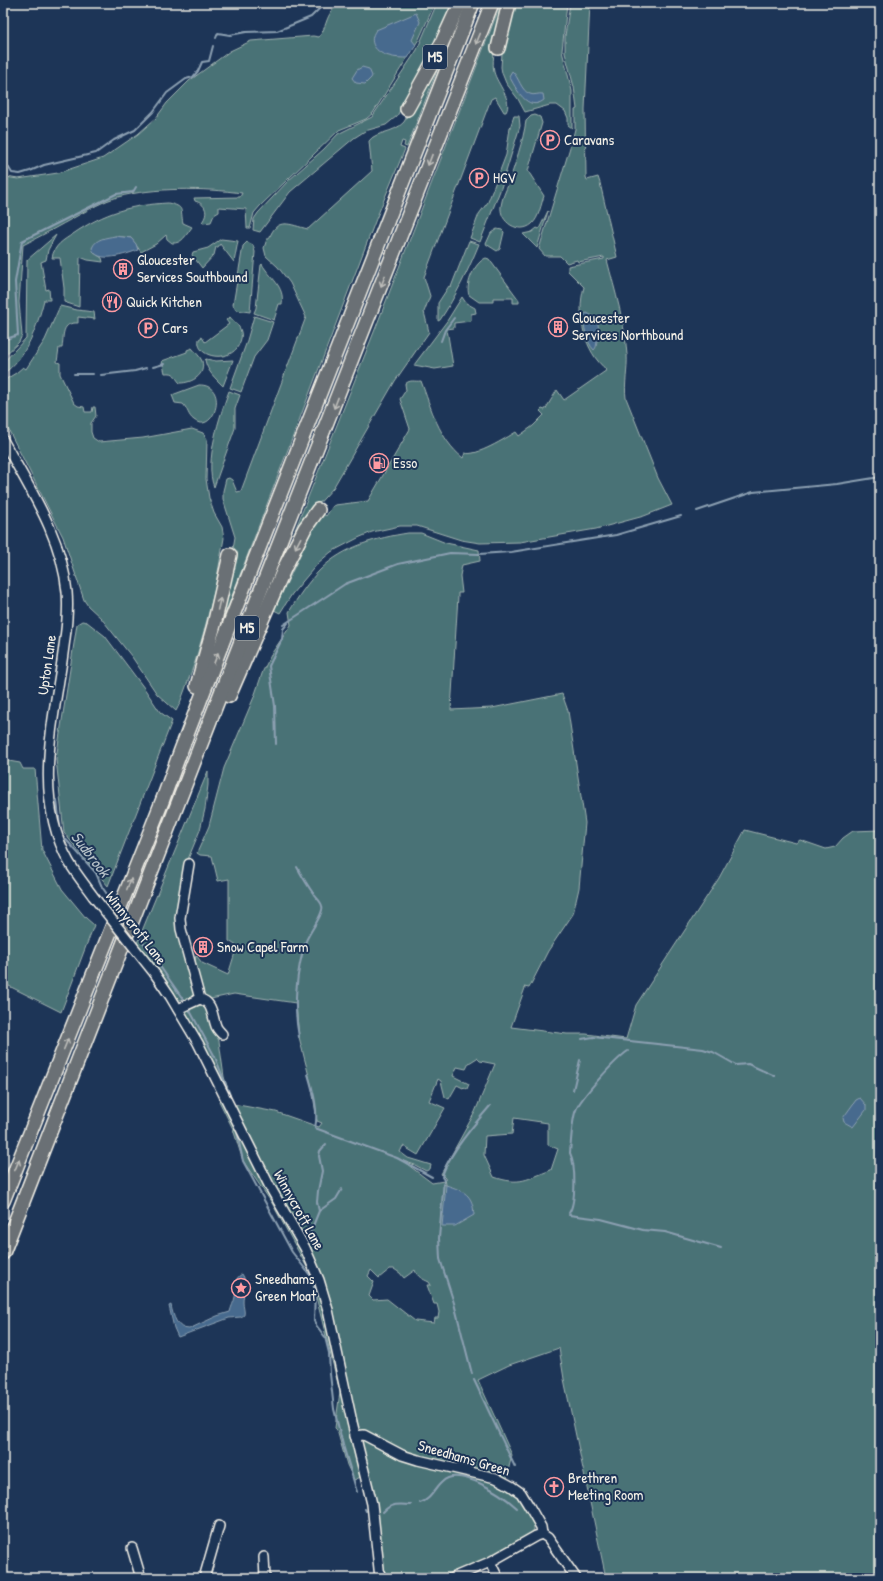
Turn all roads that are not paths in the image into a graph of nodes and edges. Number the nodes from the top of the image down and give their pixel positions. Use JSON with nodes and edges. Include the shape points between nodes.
{"nodes":[{"id":1,"x":460,"y":3,"type":"edge"},
{"id":2,"x":473,"y":3,"type":"edge"},
{"id":3,"x":492,"y":3,"type":"edge"},
{"id":4,"x":509,"y":3,"type":"edge"},
{"id":5,"x":498,"y":48,"type":"dead end"},
{"id":6,"x":406,"y":109,"type":"dead end"},
{"id":7,"x":3,"y":440,"type":"edge"},
{"id":8,"x":318,"y":510,"type":"dead end"},
{"id":9,"x":230,"y":555,"type":"dead end"},
{"id":10,"x":181,"y":750,"type":"junction"},
{"id":11,"x":197,"y":756,"type":"junction"},
{"id":12,"x":189,"y":864,"type":"dead end"},
{"id":13,"x":93,"y":896,"type":"joint"},
{"id":14,"x":200,"y":999,"type":"junction"},
{"id":15,"x":178,"y":1009,"type":"junction"},
{"id":16,"x":222,"y":1034,"type":"dead end"},
{"id":17,"x":3,"y":1201,"type":"edge"},
{"id":18,"x":3,"y":1253,"type":"edge"},
{"id":19,"x":356,"y":1436,"type":"junction"},
{"id":20,"x":219,"y":1526,"type":"dead end"},
{"id":21,"x":542,"y":1534,"type":"junction"},
{"id":22,"x":132,"y":1548,"type":"dead end"},
{"id":23,"x":264,"y":1557,"type":"dead end"},
{"id":24,"x":490,"y":1562,"type":"junction"},
{"id":25,"x":141,"y":1578,"type":"edge"},
{"id":26,"x":204,"y":1578,"type":"edge"},
{"id":27,"x":265,"y":1578,"type":"edge"},
{"id":28,"x":380,"y":1578,"type":"edge"},
{"id":29,"x":452,"y":1578,"type":"edge"},
{"id":30,"x":498,"y":1578,"type":"edge"},
{"id":31,"x":576,"y":1578,"type":"edge"}],
"edges":[{"from":1,"to":6,"type":"highway","number":"M5","via":[[434,60]]},
{"from":10,"to":2,"type":"highway","number":"M5","one_way":true},
{"from":3,"to":11,"type":"highway","number":"M5","one_way":true},
{"from":4,"to":5,"type":"highway"},
{"from":7,"to":13,"type":"street","name":"Upton Lane","via":[[52,533],[65,574],[66,626],[48,762],[49,799],[55,830],[68,862]]},
{"from":8,"to":11,"type":"highway","number":"M5","one_way":true,"via":[[285,567],[221,714]]},
{"from":10,"to":9,"type":"highway","number":"M5","one_way":true},
{"from":17,"to":10,"type":"highway","number":"M5","one_way":true},
{"from":11,"to":18,"type":"highway","number":"M5"},
{"from":12,"to":14,"type":"street","via":[[180,918]]},
{"from":13,"to":15,"type":"street","name":"Winnycroft Lane","bridge":true,"via":[[155,974]]},
{"from":14,"to":15,"type":"street"},
{"from":14,"to":16,"type":"street","via":[[213,1012],[216,1026]]},
{"from":15,"to":19,"type":"street","name":"Winnycroft Lane","via":[[316,1272],[328,1310]]},
{"from":19,"to":21,"type":"street","name":"Sneedhams Green","via":[[364,1435],[402,1455],[418,1460],[496,1478],[521,1493],[541,1527]]},
{"from":19,"to":28,"type":"street","name":"Winnycroft Lane","via":[[372,1504]]},
{"from":20,"to":26,"type":"street"},
{"from":21,"to":24,"type":"street"},
{"from":21,"to":31,"type":"street","via":[[546,1535]]},
{"from":22,"to":25,"type":"street"},
{"from":23,"to":27,"type":"street"},
{"from":24,"to":29,"type":"street"},
{"from":24,"to":30,"type":"street"}]}
